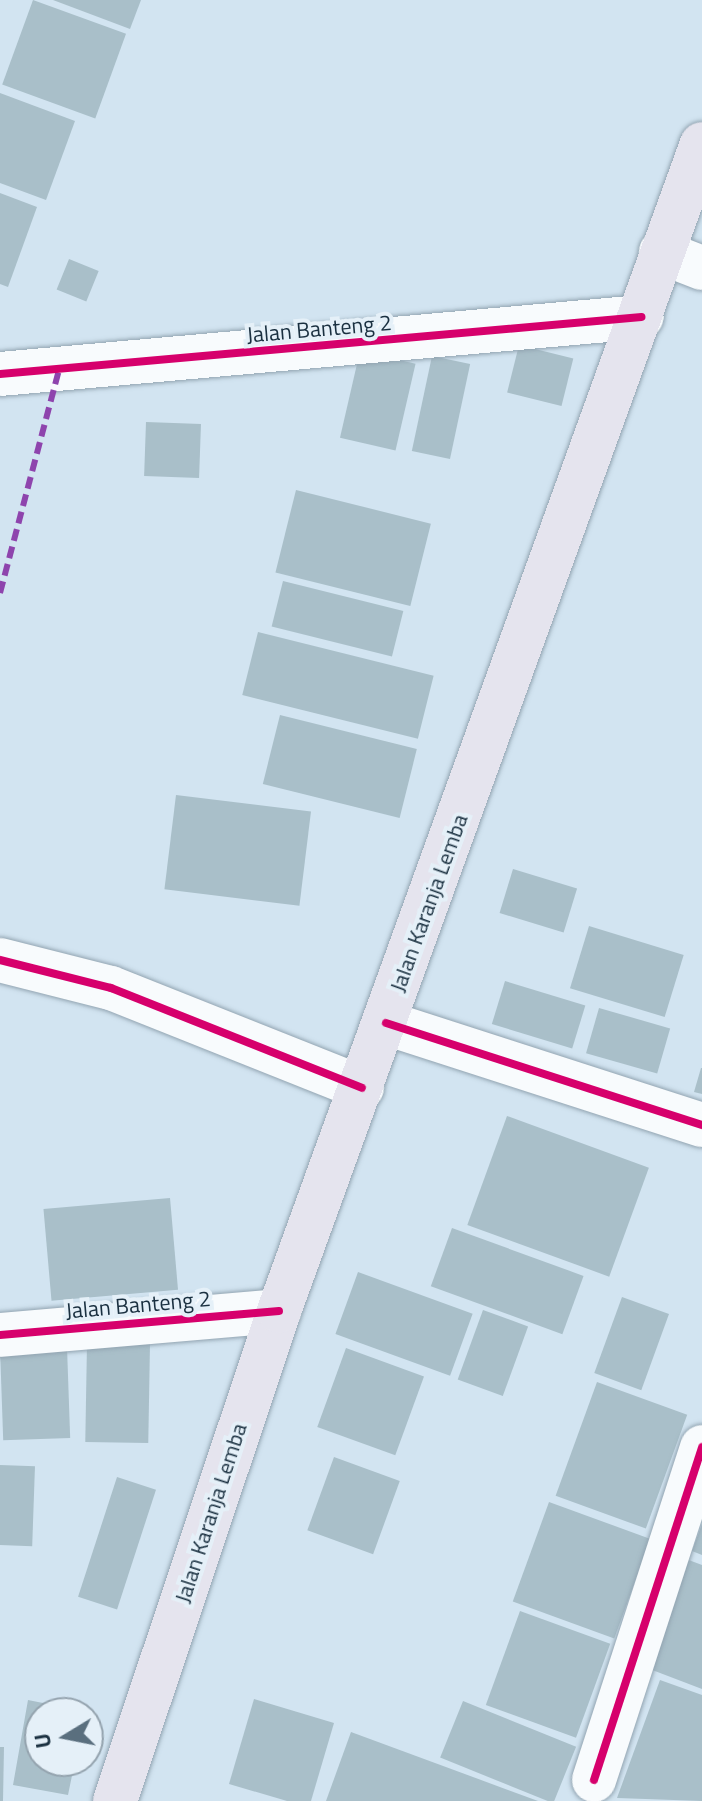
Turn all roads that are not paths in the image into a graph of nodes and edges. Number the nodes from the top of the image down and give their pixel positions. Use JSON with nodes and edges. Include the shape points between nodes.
{"nodes":[{"id":1,"x":702,"y":144,"type":"edge"},
{"id":2,"x":661,"y":252,"type":"junction"},
{"id":3,"x":702,"y":268,"type":"edge"},
{"id":4,"x":641,"y":317,"type":"junction"},
{"id":5,"x":0,"y":374,"type":"edge"},
{"id":6,"x":0,"y":960,"type":"edge"},
{"id":7,"x":386,"y":1023,"type":"junction"},
{"id":8,"x":362,"y":1088,"type":"junction"},
{"id":9,"x":702,"y":1125,"type":"edge"},
{"id":10,"x":279,"y":1311,"type":"junction"},
{"id":11,"x":0,"y":1335,"type":"edge"},
{"id":12,"x":702,"y":1447,"type":"edge"},
{"id":13,"x":594,"y":1780,"type":"dead end"},
{"id":14,"x":115,"y":1801,"type":"edge"}],
"edges":[{"from":1,"to":2,"type":"main road","name":"Jalan Karanja Lemba"},
{"from":2,"to":3,"type":"street"},
{"from":2,"to":4,"type":"main road","name":"Jalan Karanja Lemba"},
{"from":4,"to":5,"type":"street","name":"Jalan Banteng 2"},
{"from":4,"to":7,"type":"main road","name":"Jalan Karanja Lemba"},
{"from":6,"to":8,"type":"street","via":[[111,988]]},
{"from":7,"to":8,"type":"main road","name":"Jalan Karanja Lemba"},
{"from":7,"to":9,"type":"street"},
{"from":8,"to":10,"type":"main road","name":"Jalan Karanja Lemba"},
{"from":10,"to":11,"type":"street","name":"Jalan Banteng 2"},
{"from":10,"to":14,"type":"main road","name":"Jalan Karanja Lemba"},
{"from":12,"to":13,"type":"street"}]}
